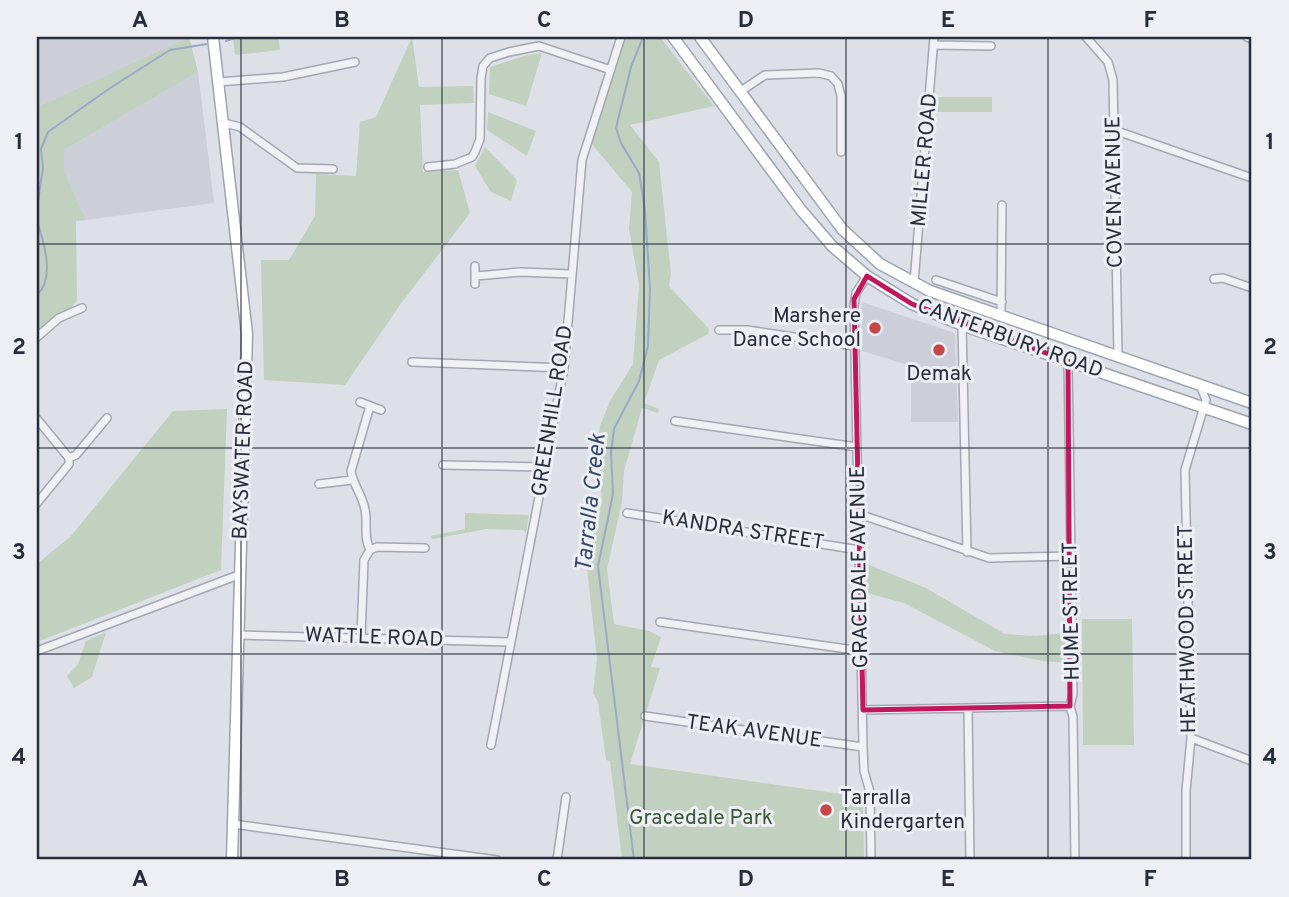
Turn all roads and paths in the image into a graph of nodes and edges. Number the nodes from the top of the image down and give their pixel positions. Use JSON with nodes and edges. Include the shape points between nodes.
{"nodes":[{"id":1,"x":621,"y":37,"type":"edge"},
{"id":2,"x":673,"y":37,"type":"edge"},
{"id":3,"x":700,"y":37,"type":"edge"},
{"id":4,"x":1086,"y":37,"type":"edge"},
{"id":5,"x":1247,"y":37,"type":"edge"},
{"id":6,"x":213,"y":39,"type":"edge"},
{"id":7,"x":1252,"y":39,"type":"edge"},
{"id":8,"x":934,"y":41,"type":"edge"},
{"id":9,"x":991,"y":46,"type":"dead end"},
{"id":10,"x":355,"y":62,"type":"dead end"},
{"id":11,"x":611,"y":70,"type":"junction"},
{"id":12,"x":219,"y":82,"type":"junction"},
{"id":13,"x":741,"y":91,"type":"junction"},
{"id":14,"x":724,"y":106,"type":"junction"},
{"id":15,"x":224,"y":123,"type":"junction"},
{"id":16,"x":1114,"y":130,"type":"junction"},
{"id":17,"x":841,"y":152,"type":"dead end"},
{"id":18,"x":428,"y":167,"type":"dead end"},
{"id":19,"x":333,"y":169,"type":"dead end"},
{"id":20,"x":1252,"y":178,"type":"edge"},
{"id":21,"x":1002,"y":205,"type":"dead end"},
{"id":22,"x":475,"y":266,"type":"dead end"},
{"id":23,"x":572,"y":274,"type":"junction"},
{"id":24,"x":867,"y":276,"type":"junction"},
{"id":25,"x":1214,"y":278,"type":"dead end"},
{"id":26,"x":936,"y":280,"type":"dead end"},
{"id":27,"x":914,"y":284,"type":"junction"},
{"id":28,"x":1252,"y":288,"type":"edge"},
{"id":29,"x":1002,"y":302,"type":"junction"},
{"id":30,"x":964,"y":303,"type":"junction"},
{"id":31,"x":82,"y":308,"type":"dead end"},
{"id":32,"x":1001,"y":316,"type":"junction"},
{"id":33,"x":962,"y":325,"type":"junction"},
{"id":34,"x":719,"y":330,"type":"dead end"},
{"id":35,"x":37,"y":337,"type":"edge"},
{"id":36,"x":1077,"y":342,"type":"junction"},
{"id":37,"x":855,"y":346,"type":"junction"},
{"id":38,"x":1118,"y":356,"type":"junction"},
{"id":39,"x":412,"y":362,"type":"dead end"},
{"id":40,"x":1068,"y":362,"type":"junction"},
{"id":41,"x":564,"y":368,"type":"junction"},
{"id":42,"x":1199,"y":384,"type":"junction"},
{"id":43,"x":1221,"y":392,"type":"junction"},
{"id":44,"x":360,"y":402,"type":"dead end"},
{"id":45,"x":1252,"y":402,"type":"edge"},
{"id":46,"x":1205,"y":404,"type":"junction"},
{"id":47,"x":370,"y":406,"type":"junction"},
{"id":48,"x":382,"y":410,"type":"dead end"},
{"id":49,"x":37,"y":418,"type":"edge"},
{"id":50,"x":107,"y":418,"type":"dead end"},
{"id":51,"x":675,"y":421,"type":"dead end"},
{"id":52,"x":1252,"y":424,"type":"edge"},
{"id":53,"x":857,"y":447,"type":"junction"},
{"id":54,"x":69,"y":458,"type":"junction"},
{"id":55,"x":443,"y":465,"type":"dead end"},
{"id":56,"x":543,"y":467,"type":"junction"},
{"id":57,"x":352,"y":480,"type":"junction"},
{"id":58,"x":319,"y":484,"type":"dead end"},
{"id":59,"x":37,"y":503,"type":"edge"},
{"id":60,"x":627,"y":513,"type":"dead end"},
{"id":61,"x":859,"y":514,"type":"junction"},
{"id":62,"x":425,"y":548,"type":"dead end"},
{"id":63,"x":370,"y":550,"type":"junction"},
{"id":64,"x":859,"y":550,"type":"junction"},
{"id":65,"x":967,"y":552,"type":"junction"},
{"id":66,"x":1071,"y":556,"type":"junction"},
{"id":67,"x":241,"y":574,"type":"junction"},
{"id":68,"x":660,"y":622,"type":"dead end"},
{"id":69,"x":238,"y":635,"type":"junction"},
{"id":70,"x":361,"y":637,"type":"junction"},
{"id":71,"x":510,"y":642,"type":"junction"},
{"id":72,"x":37,"y":651,"type":"edge"},
{"id":73,"x":861,"y":651,"type":"junction"},
{"id":74,"x":1070,"y":706,"type":"junction"},
{"id":75,"x":968,"y":708,"type":"junction"},
{"id":76,"x":863,"y":710,"type":"junction"},
{"id":77,"x":645,"y":716,"type":"dead end"},
{"id":78,"x":1191,"y":738,"type":"junction"},
{"id":79,"x":491,"y":745,"type":"dead end"},
{"id":80,"x":863,"y":747,"type":"junction"},
{"id":81,"x":1252,"y":761,"type":"edge"},
{"id":82,"x":566,"y":797,"type":"dead end"},
{"id":83,"x":233,"y":824,"type":"junction"},
{"id":84,"x":232,"y":860,"type":"edge"},
{"id":85,"x":497,"y":860,"type":"edge"},
{"id":86,"x":557,"y":860,"type":"edge"},
{"id":87,"x":871,"y":860,"type":"edge"},
{"id":88,"x":970,"y":860,"type":"edge"},
{"id":89,"x":1075,"y":860,"type":"edge"},
{"id":90,"x":1186,"y":860,"type":"edge"}],
"edges":[{"from":1,"to":11,"type":"street","name":"GREENHILL ROAD"},
{"from":2,"to":14,"type":"main road","name":"CANTERBURY ROAD"},
{"from":3,"to":13,"type":"main road","name":"CANTERBURY ROAD"},
{"from":4,"to":16,"type":"street","name":"COVEN AVENUE","via":[[1108,62]]},
{"from":5,"to":7,"type":"street"},
{"from":6,"to":12,"type":"main road","name":"BAYSWATER ROAD"},
{"from":8,"to":9,"type":"street"},
{"from":8,"to":27,"type":"street","name":"MILLER ROAD"},
{"from":10,"to":12,"type":"street","via":[[283,77]]},
{"from":11,"to":18,"type":"street","via":[[538,46],[490,58],[481,78],[480,139],[475,152],[455,164]]},
{"from":11,"to":23,"type":"street","name":"GREENHILL ROAD","via":[[582,160]]},
{"from":12,"to":15,"type":"main road","name":"BAYSWATER ROAD"},
{"from":13,"to":14,"type":"main road"},
{"from":13,"to":17,"type":"street","via":[[765,75],[831,76],[841,96]]},
{"from":13,"to":27,"type":"main road","name":"CANTERBURY ROAD","via":[[842,229],[880,264]]},
{"from":14,"to":24,"type":"main road","name":"CANTERBURY ROAD","via":[[801,210],[832,246]]},
{"from":15,"to":19,"type":"street","via":[[240,128],[297,168]]},
{"from":15,"to":67,"type":"main road","name":"BAYSWATER ROAD","via":[[247,334]]},
{"from":16,"to":20,"type":"street"},
{"from":16,"to":38,"type":"street","name":"COVEN AVENUE"},
{"from":21,"to":29,"type":"street"},
{"from":22,"to":23,"type":"street","via":[[475,280],[520,272]]},
{"from":23,"to":41,"type":"street","name":"GREENHILL ROAD"},
{"from":24,"to":33,"type":"main road","name":"CANTERBURY ROAD","via":[[912,304]]},
{"from":24,"to":37,"type":"street","name":"GRACEDALE AVENUE","via":[[854,299]]},
{"from":25,"to":28,"type":"street"},
{"from":26,"to":29,"type":"street"},
{"from":27,"to":30,"type":"main road","name":"CANTERBURY ROAD"},
{"from":29,"to":32,"type":"street"},
{"from":30,"to":32,"type":"main road","name":"CANTERBURY ROAD"},
{"from":30,"to":33,"type":"main road"},
{"from":31,"to":35,"type":"street","via":[[59,318]]},
{"from":32,"to":36,"type":"main road","name":"CANTERBURY ROAD"},
{"from":33,"to":40,"type":"main road","name":"CANTERBURY ROAD"},
{"from":33,"to":65,"type":"street"},
{"from":34,"to":37,"type":"street"},
{"from":36,"to":38,"type":"main road","name":"CANTERBURY ROAD"},
{"from":36,"to":40,"type":"main road"},
{"from":37,"to":53,"type":"street","name":"GRACEDALE AVENUE"},
{"from":38,"to":42,"type":"main road","name":"CANTERBURY ROAD"},
{"from":39,"to":41,"type":"street"},
{"from":40,"to":46,"type":"main road","name":"CANTERBURY ROAD"},
{"from":40,"to":66,"type":"street","name":"HUME STREET"},
{"from":41,"to":56,"type":"street","name":"GREENHILL ROAD"},
{"from":42,"to":43,"type":"main road","name":"CANTERBURY ROAD"},
{"from":42,"to":46,"type":"street"},
{"from":43,"to":45,"type":"main road","name":"CANTERBURY ROAD"},
{"from":43,"to":46,"type":"street"},
{"from":44,"to":47,"type":"street"},
{"from":46,"to":52,"type":"main road","name":"CANTERBURY ROAD"},
{"from":46,"to":78,"type":"street","name":"HEATHWOOD STREET","via":[[1185,470]]},
{"from":47,"to":48,"type":"street"},
{"from":47,"to":57,"type":"street"},
{"from":49,"to":54,"type":"street"},
{"from":50,"to":54,"type":"street"},
{"from":51,"to":53,"type":"street"},
{"from":53,"to":61,"type":"street","name":"GRACEDALE AVENUE"},
{"from":54,"to":59,"type":"street","via":[[67,467]]},
{"from":55,"to":56,"type":"street"},
{"from":56,"to":71,"type":"street","name":"GREENHILL ROAD"},
{"from":57,"to":58,"type":"street"},
{"from":57,"to":63,"type":"street","via":[[366,510],[365,538]]},
{"from":60,"to":64,"type":"street","name":"KANDRA STREET"},
{"from":61,"to":64,"type":"street","name":"GRACEDALE AVENUE"},
{"from":61,"to":65,"type":"street"},
{"from":62,"to":63,"type":"street"},
{"from":63,"to":70,"type":"street","via":[[364,560]]},
{"from":64,"to":73,"type":"street","name":"GRACEDALE AVENUE"},
{"from":65,"to":66,"type":"street","via":[[989,558]]},
{"from":66,"to":74,"type":"street","name":"HUME STREET"},
{"from":67,"to":69,"type":"main road","name":"BAYSWATER ROAD"},
{"from":67,"to":72,"type":"street"},
{"from":68,"to":73,"type":"street"},
{"from":69,"to":70,"type":"street","name":"WATTLE ROAD"},
{"from":69,"to":83,"type":"main road","name":"BAYSWATER ROAD"},
{"from":70,"to":71,"type":"street","name":"WATTLE ROAD"},
{"from":71,"to":79,"type":"street","name":"GREENHILL ROAD"},
{"from":73,"to":76,"type":"street","name":"GRACEDALE AVENUE"},
{"from":74,"to":75,"type":"street"},
{"from":74,"to":89,"type":"street","name":"HUME STREET"},
{"from":75,"to":76,"type":"street"},
{"from":75,"to":88,"type":"street"},
{"from":76,"to":80,"type":"street","name":"GRACEDALE AVENUE"},
{"from":77,"to":80,"type":"street","name":"TEAK AVENUE"},
{"from":78,"to":81,"type":"street"},
{"from":78,"to":90,"type":"street","name":"HEATHWOOD STREET"},
{"from":80,"to":87,"type":"street","name":"GRACEDALE AVENUE","via":[[870,792]]},
{"from":82,"to":86,"type":"street"},
{"from":83,"to":84,"type":"main road","name":"BAYSWATER ROAD"},
{"from":83,"to":85,"type":"street"}]}
